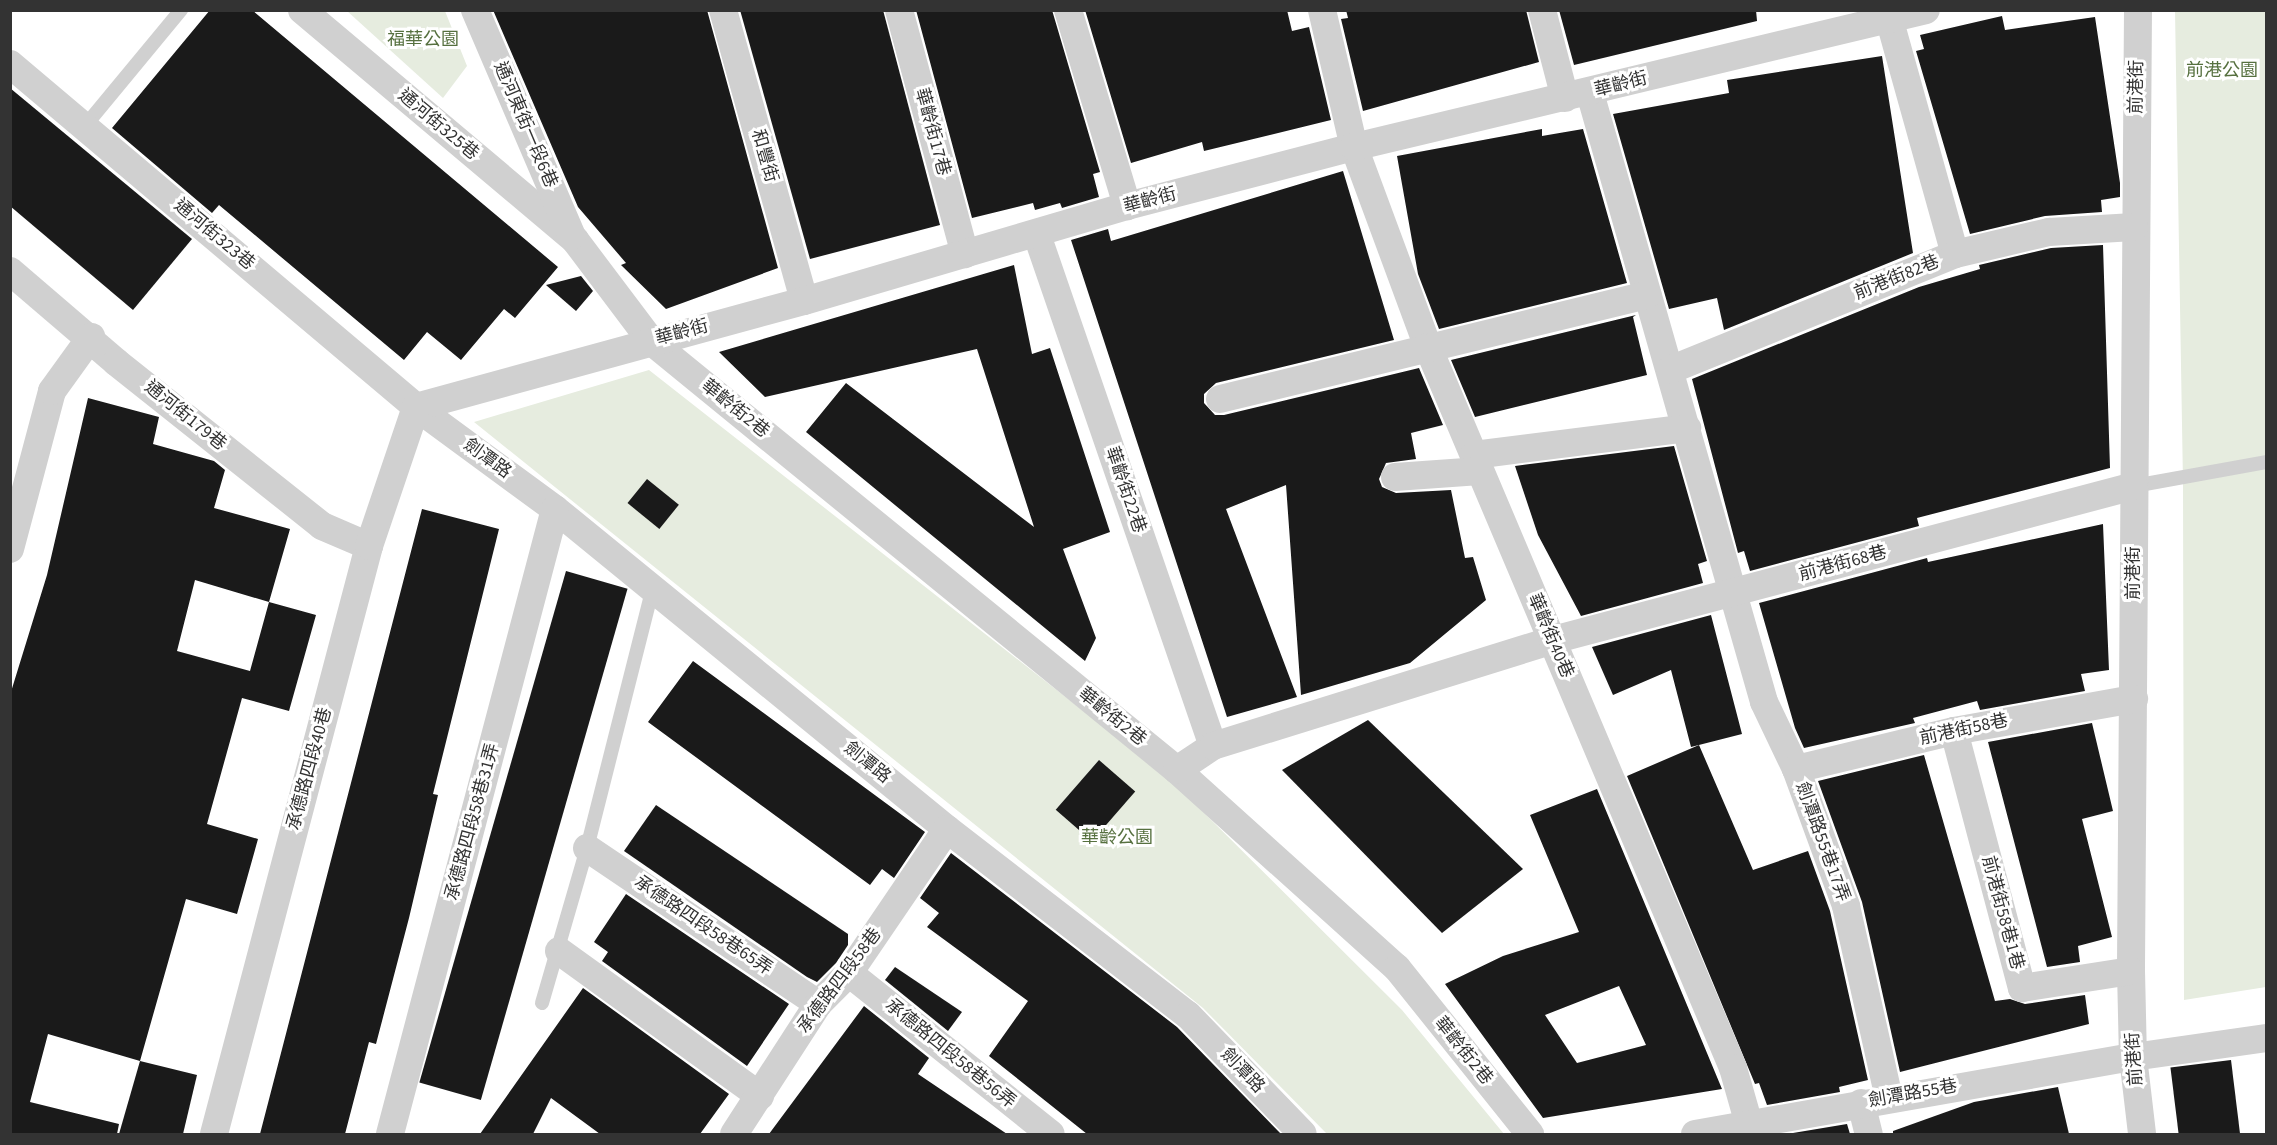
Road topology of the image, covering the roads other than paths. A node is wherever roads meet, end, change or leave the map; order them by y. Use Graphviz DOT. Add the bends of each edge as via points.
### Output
graph roads {
  1 [pos="181,10"];
  2 [pos="475,10"];
  3 [pos="723,10"];
  4 [pos="899,10"];
  5 [pos="1068,10"];
  6 [pos="1322,10"];
  7 [pos="1542,10"];
  8 [pos="1926,10"];
  9 [pos="2138,10"];
  10 [pos="311,13"];
  11 [pos="1885,14"];
  12 [pos="10,64"];
  13 [pos="1578,95"];
  14 [pos="85,126"];
  15 [pos="1354,147"];
  16 [pos="1127,206"];
  17 [pos="2134,227"];
  18 [pos="1037,235"];
  19 [pos="574,240"];
  20 [pos="965,254"];
  21 [pos="1955,254"];
  22 [pos="10,271"];
  23 [pos="1648,295"];
  24 [pos="804,301"];
  25 [pos="91,338"];
  26 [pos="652,342"];
  27 [pos="1428,347"];
  28 [pos="1670,370"];
  29 [pos="1220,399"];
  30 [pos="416,407"];
  31 [pos="1687,428"];
  32 [pos="2266,462"];
  33 [pos="1477,463"];
  34 [pos="1395,477"];
  35 [pos="2134,486"];
  36 [pos="555,508"];
  37 [pos="369,546"];
  38 [pos="10,549"];
  39 [pos="653,587"];
  40 [pos="1735,593"];
  41 [pos="1552,640"];
  42 [pos="2134,699"];
  43 [pos="1954,731"];
  44 [pos="1213,746"];
  45 [pos="1796,769"];
  46 [pos="1177,770"];
  47 [pos="947,829"];
  48 [pos="588,848"];
  49 [pos="560,951"];
  50 [pos="2131,971"];
  51 [pos="849,972"];
  52 [pos="542,1003"];
  53 [pos="818,1004"];
  54 [pos="2266,1038"];
  55 [pos="2133,1057"];
  56 [pos="760,1096"];
  57 [pos="1889,1098"];
  58 [pos="1861,1103"];
  59 [pos="1749,1124"];
  60 [pos="214,1134"];
  61 [pos="390,1134"];
  62 [pos="735,1134"];
  63 [pos="1051,1134"];
  64 [pos="1303,1134"];
  65 [pos="1530,1134"];
  66 [pos="1695,1134"];
  67 [pos="1869,1134"];
  68 [pos="2142,1134"];
  1 -- 14 [label="lane"];
  2 -- 19 [label="street, 通河東街一段6巷"];
  3 -- 24 [label="street, 和豐街"];
  4 -- 20 [label="street, 華齡街17巷"];
  5 -- 16 [label="street"];
  6 -- 15 [label="street, 華齡街40巷"];
  7 -- 13 [label="street, 劍潭路55巷17弄"];
  8 -- 11 [label="street, 華齡街"];
  9 -- 17 [label="street, 前港街"];
  10 -- 19 [label="street, 通河街325巷"];
  11 -- 13 [label="street, 華齡街"];
  11 -- 21 [label="street"];
  12 -- 14 [label="street, 通河街323巷"];
  13 -- 15 [label="street, 華齡街"];
  13 -- 23 [label="street, 劍潭路55巷17弄"];
  14 -- 30 [label="street, 通河街323巷"];
  15 -- 16 [label="street, 華齡街"];
  15 -- 27 [label="street, 華齡街40巷"];
  16 -- 18 [label="street, 華齡街"];
  17 -- 21 [label="street, 前港街82巷" via="2049,232"];
  17 -- 35 [label="street, 前港街"];
  18 -- 20 [label="street, 華齡街"];
  18 -- 44 [label="street, 華齡街22巷"];
  19 -- 26 [label="street, 華齡街2巷"];
  20 -- 24 [label="street, 華齡街"];
  21 -- 28 [label="street, 前港街82巷"];
  22 -- 25 [label="street, 通河街179巷"];
  23 -- 27 [label="street"];
  23 -- 28 [label="street, 劍潭路55巷17弄"];
  24 -- 26 [label="street, 華齡街"];
  25 -- 37 [label="street, 通河街179巷" via="322,526"];
  25 -- 38 [label="street" via="52,392"];
  26 -- 30 [label="street, 華齡街"];
  26 -- 46 [label="street, 華齡街2巷"];
  27 -- 29 [label="street"];
  27 -- 33 [label="street, 華齡街40巷"];
  28 -- 31 [label="street, 劍潭路55巷17弄"];
  30 -- 36 [label="street, 劍潭路"];
  30 -- 37 [label="street, 承德路四段40巷"];
  31 -- 33 [label="street"];
  31 -- 40 [label="street, 劍潭路55巷17弄"];
  32 -- 35 [label="lane"];
  33 -- 34 [label="street"];
  33 -- 41 [label="street, 華齡街40巷"];
  35 -- 40 [label="street, 前港街68巷"];
  35 -- 42 [label="street, 前港街"];
  36 -- 39 [label="street, 劍潭路"];
  36 -- 61 [label="street, 承德路四段58巷31弄"];
  37 -- 60 [label="street, 承德路四段40巷"];
  39 -- 47 [label="street, 劍潭路"];
  39 -- 48 [label="lane"];
  40 -- 41 [label="street, 前港街68巷"];
  40 -- 45 [label="street, 劍潭路55巷17弄" via="1764,702"];
  41 -- 44 [label="street, 前港街68巷"];
  41 -- 59 [label="street, 華齡街40巷" via="1733,1068"];
  42 -- 43 [label="street, 前港街58巷"];
  42 -- 50 [label="street, 前港街"];
  43 -- 45 [label="street, 前港街58巷"];
  43 -- 50 [label="street, 前港街58巷1巷" via="2022,988"];
  44 -- 46 [label="street, 前港街68巷"];
  45 -- 57 [label="street, 劍潭路55巷17弄" via="1846,906"];
  46 -- 65 [label="street, 華齡街2巷" via="1397,968"];
  47 -- 51 [label="street, 承德路四段58巷"];
  47 -- 64 [label="street, 劍潭路" via="1188,1015"];
  48 -- 49 [label="lane"];
  48 -- 53 [label="street, 承德路四段58巷65弄"];
  49 -- 52 [label="lane"];
  49 -- 56 [label="street"];
  50 -- 55 [label="street, 前港街"];
  51 -- 53 [label="street, 承德路四段58巷"];
  51 -- 63 [label="street, 承德路四段58巷56弄"];
  53 -- 56 [label="street, 承德路四段58巷"];
  54 -- 55 [label="street, 劍潭路55巷"];
  55 -- 57 [label="street, 劍潭路55巷"];
  55 -- 68 [label="street, 前港街"];
  56 -- 62 [label="street, 承德路四段58巷"];
  57 -- 58 [label="street, 劍潭路55巷"];
  58 -- 59 [label="street, 劍潭路55巷"];
  58 -- 67 [label="street"];
  59 -- 66 [label="street, 劍潭路55巷"];
}
